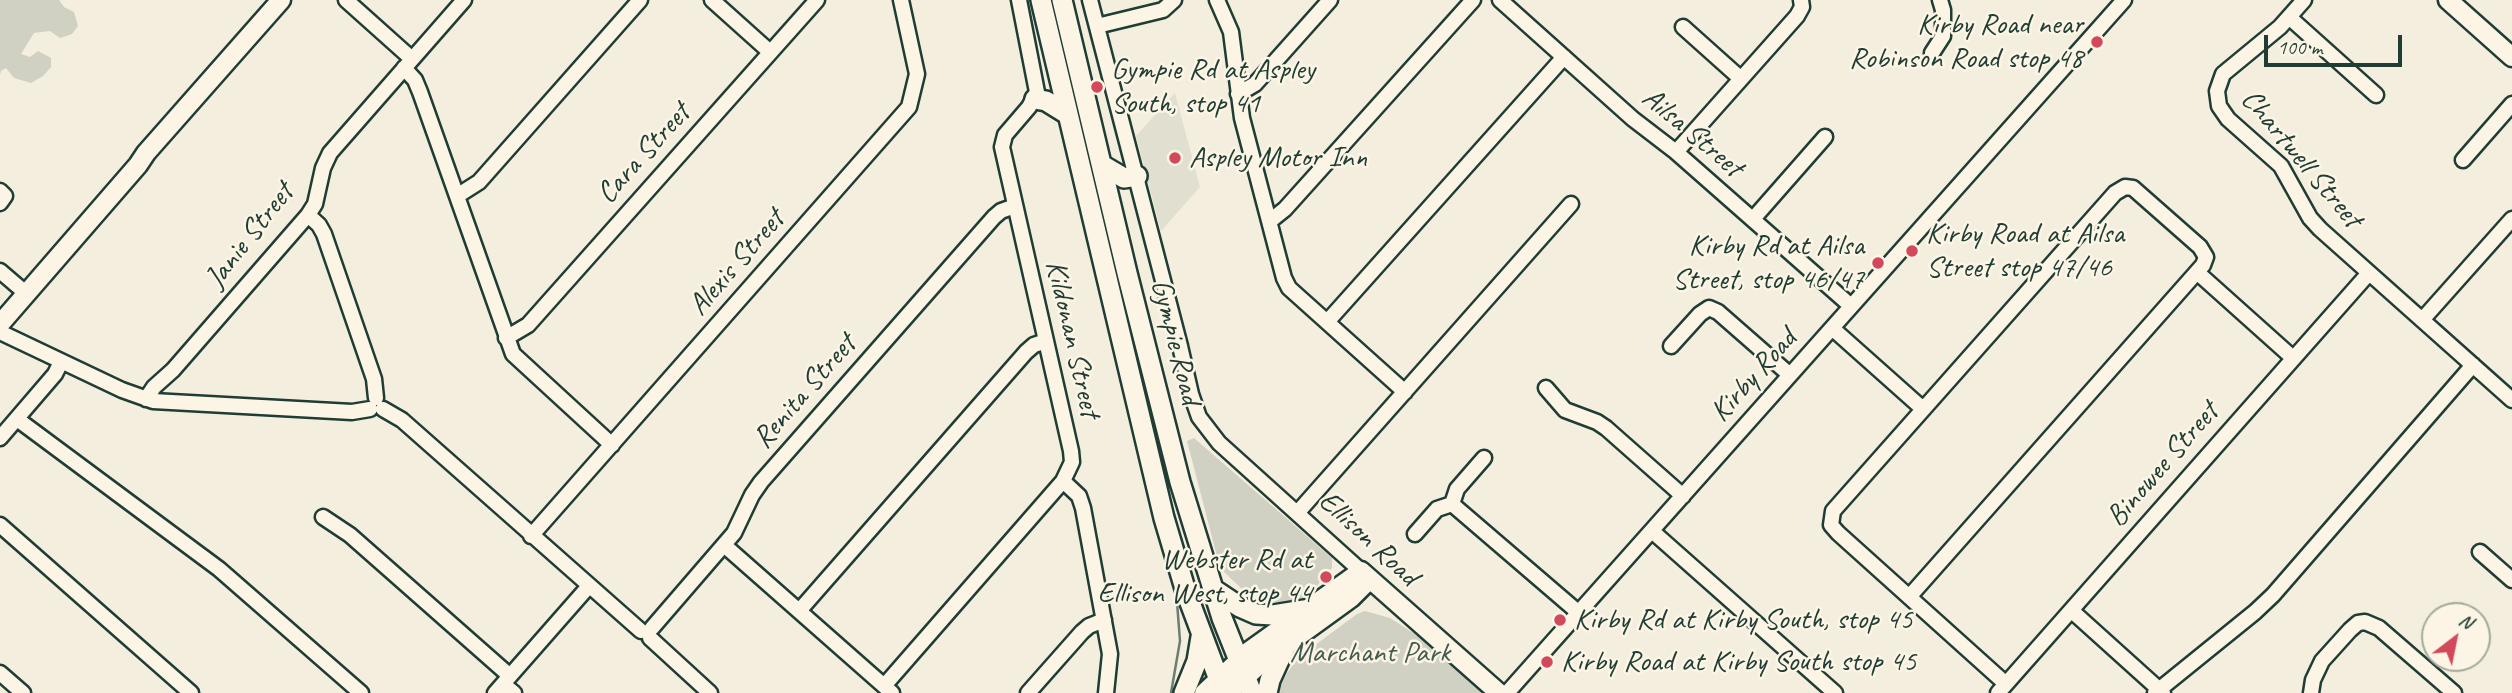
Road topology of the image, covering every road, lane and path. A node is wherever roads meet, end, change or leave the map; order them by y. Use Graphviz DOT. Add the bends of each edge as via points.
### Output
graph roads {
  1 [pos="281,0"];
  2 [pos="346,0"];
  3 [pos="464,0"];
  4 [pos="640,0"];
  5 [pos="712,0"];
  6 [pos="817,0"];
  7 [pos="901,0"];
  8 [pos="1019,0"];
  9 [pos="1041,0"];
  10 [pos="1062,0"];
  11 [pos="1090,0"];
  12 [pos="1174,0"];
  13 [pos="1217,0"];
  14 [pos="1330,0"];
  15 [pos="1473,0"];
  16 [pos="1500,0"];
  17 [pos="1801,0"];
  18 [pos="1940,0"];
  19 [pos="2124,0"];
  20 [pos="2304,0"];
  21 [pos="2448,0"];
  22 [pos="2289,17"];
  23 [pos="1097,26"];
  24 [pos="1683,27"];
  25 [pos="770,51"];
  26 [pos="1932,53"];
  27 [pos="1564,57"];
  28 [pos="2512,57"];
  29 [pos="408,64"];
  30 [pos="1058,72"];
  31 [pos="1740,78"];
  32 [pos="1037,94"];
  33 [pos="1238,94"];
  34 [pos="2376,94"];
  35 [pos="2512,104"];
  36 [pos="1067,114"];
  37 [pos="1825,137"];
  38 [pos="1676,152"];
  39 [pos="146,153"];
  40 [pos="2463,160"];
  41 [pos="1101,165"];
  42 [pos="1137,177"];
  43 [pos="0,191"];
  44 [pos="457,196"];
  45 [pos="0,203"];
  46 [pos="1571,204"];
  47 [pos="1015,206"];
  48 [pos="309,215"];
  49 [pos="1753,219"];
  50 [pos="1270,221"];
  51 [pos="2509,228"];
  52 [pos="0,271"];
  53 [pos="2369,272"];
  54 [pos="2198,273"];
  55 [pos="21,289"];
  56 [pos="1851,306"];
  57 [pos="0,312"];
  58 [pos="2422,320"];
  59 [pos="1327,322"];
  60 [pos="0,324"];
  61 [pos="1832,328"];
  62 [pos="0,332"];
  63 [pos="506,338"];
  64 [pos="1046,341"];
  65 [pos="1671,346"];
  66 [pos="2293,358"];
  67 [pos="61,362"];
  68 [pos="2473,365"];
  69 [pos="173,370"];
  70 [pos="1790,375"];
  71 [pos="1546,387"];
  72 [pos="1405,392"];
  73 [pos="146,399"];
  74 [pos="2512,400"];
  75 [pos="169,402"];
  76 [pos="376,405"];
  77 [pos="1923,409"];
  78 [pos="17,419"];
  79 [pos="1203,423"];
  80 [pos="0,438"];
  81 [pos="612,445"];
  82 [pos="1485,458"];
  83 [pos="1063,481"];
  84 [pos="1682,496"];
  85 [pos="1452,504"];
  86 [pos="1298,512"];
  87 [pos="323,517"];
  88 [pos="0,525"];
  89 [pos="1652,531"];
  90 [pos="1415,534"];
  91 [pos="531,536"];
  92 [pos="724,545"];
  93 [pos="2480,552"];
  94 [pos="1366,575"];
  95 [pos="2512,580"];
  96 [pos="589,586"];
  97 [pos="1213,589"];
  98 [pos="1909,597"];
  99 [pos="1351,598"];
  100 [pos="1393,600"];
  101 [pos="1304,610"];
  102 [pos="799,611"];
  103 [pos="2071,611"];
  104 [pos="1579,613"];
  105 [pos="1104,620"];
  106 [pos="648,633"];
  107 [pos="1201,634"];
  108 [pos="1286,645"];
  109 [pos="0,673"];
  110 [pos="1245,676"];
  111 [pos="505,686"];
  112 [pos="1223,688"];
  113 [pos="888,689"];
  114 [pos="2002,689"];
  115 [pos="2159,692"];
  116 [pos="23,693"];
  117 [pos="191,693"];
  118 [pos="361,693"];
  119 [pos="710,693"];
  120 [pos="1028,693"];
  121 [pos="1106,693"];
  122 [pos="1184,693"];
  123 [pos="1204,693"];
  124 [pos="1268,693"];
  125 [pos="1499,693"];
  126 [pos="1507,693"];
  127 [pos="1835,693"];
  128 [pos="2311,693"];
  129 [pos="2454,693"];
  1 -- 39 [label="main road"];
  2 -- 29 [label="street"];
  3 -- 29 [label="street, Janie Street"];
  4 -- 44 [label="street" via="479,182"];
  5 -- 25 [label="street"];
  6 -- 25 [label="street, Cara Street"];
  7 -- 81 [label="street, Alexis Street" via="917,74 909,107"];
  8 -- 32 [label="street"];
  9 -- 30 [label="highway, Gympie Road"];
  10 -- 41 [label="highway, Gympie Road"];
  11 -- 23 [label="street, Gympie Road"];
  12 -- 23 [label="street" via="1163,10"];
  13 -- 33 [label="street" via="1231,32"];
  14 -- 33 [label="street" via="1255,84"];
  15 -- 50 [label="street" via="1286,209"];
  16 -- 27 [label="street, Ailsa Street"];
  17 -- 31 [label="street" via="1797,16"];
  18 -- 26 [label="street" via="1943,36"];
  19 -- 56 [label="street, Kirby Road"];
  20 -- 22 [label="street, Chartwell Street"];
  21 -- 28 [label="main road"];
  22 -- 34 [label="street"];
  22 -- 53 [label="street, Chartwell Street" via="2223,74 2217,91 2219,106 2281,166 2315,224"];
  23 -- 42 [label="street, Gympie Road"];
  24 -- 31 [label="street"];
  25 -- 63 [label="street, Cara Street" via="528,325"];
  27 -- 38 [label="street, Ailsa Street"];
  27 -- 59 [label="street"];
  29 -- 44 [label="street"];
  29 -- 48 [label="street, Janie Street" via="330,153"];
  30 -- 32 [label="highway"];
  30 -- 36 [label="highway, Gympie Road"];
  31 -- 38 [label="street"];
  32 -- 36 [label="highway"];
  32 -- 47 [label="street, Kildonan Street" via="1002,143"];
  33 -- 50 [label="street"];
  35 -- 40 [label="street"];
  36 -- 107 [label="highway, Gympie Road" via="1164,518"];
  37 -- 49 [label="street"];
  38 -- 49 [label="street, Ailsa Street"];
  39 -- 55 [label="main road"];
  39 -- 60 [label="main road"];
  41 -- 42 [label="highway" via="1124,178"];
  41 -- 97 [label="highway, Gympie Road" via="1180,482"];
  42 -- 79 [label="street, Gympie Road" via="1191,394"];
  43 -- 45 [label="street" via="5,196"];
  44 -- 63 [label="street"];
  46 -- 72 [label="street"];
  47 -- 64 [label="street, Kildonan Street"];
  47 -- 92 [label="street, Renita Street" via="994,217 761,482"];
  48 -- 69 [label="street, Janie Street"];
  48 -- 76 [label="street" via="324,234 374,379"];
  49 -- 56 [label="street, Ailsa Street"];
  50 -- 59 [label="street" via="1283,278"];
  51 -- 58 [label="street"];
  52 -- 55 [label="street"];
  53 -- 58 [label="street, Chartwell Street"];
  53 -- 66 [label="street, Binowee Street"];
  54 -- 66 [label="street"];
  54 -- 77 [label="street" via="2206,259 2203,250 2139,193 2125,187 2115,192"];
  54 -- 98 [label="street"];
  55 -- 57 [label="main road"];
  56 -- 61 [label="street, Kirby Road"];
  58 -- 68 [label="street, Chartwell Street"];
  59 -- 72 [label="street"];
  61 -- 70 [label="street, Kirby Road"];
  61 -- 77 [label="street"];
  62 -- 67 [label="street"];
  63 -- 81 [label="street" via="522,365"];
  64 -- 83 [label="street, Kildonan Street" via="1072,456"];
  64 -- 102 [label="street" via="1026,352"];
  65 -- 70 [label="street" via="1709,308"];
  66 -- 103 [label="street, Binowee Street"];
  67 -- 73 [label="street"];
  67 -- 78 [label="street"];
  68 -- 74 [label="street, Chartwell Street"];
  68 -- 115 [label="street" via="2273,595"];
  69 -- 73 [label="street, Janie Street"];
  69 -- 75 [label="street"];
  70 -- 84 [label="street, Kirby Road"];
  71 -- 84 [label="street" via="1565,410 1606,428"];
  72 -- 86 [label="street"];
  73 -- 75 [label="street"];
  75 -- 76 [label="street" via="352,412"];
  76 -- 91 [label="street" via="402,420"];
  77 -- 98 [label="street" via="1826,521"];
  78 -- 80 [label="street"];
  78 -- 118 [label="street" via="219,569"];
  79 -- 86 [label="street, Ellison Road" via="1219,443"];
  81 -- 91 [label="street, Alexis Street"];
  82 -- 85 [label="street" via="1457,489"];
  83 -- 105 [label="street" via="1082,503"];
  83 -- 113 [label="street"];
  84 -- 89 [label="street, Kirby Road"];
  85 -- 90 [label="street" via="1437,509"];
  85 -- 104 [label="street"];
  86 -- 94 [label="street, Ellison Road"];
  87 -- 111 [label="street" via="350,535"];
  88 -- 117 [label="street"];
  89 -- 104 [label="street, Kirby Road"];
  89 -- 127 [label="street"];
  91 -- 96 [label="street"];
  92 -- 102 [label="street"];
  92 -- 106 [label="street, Renita Street"];
  93 -- 95 [label="street"];
  94 -- 99 [label="main road"];
  94 -- 100 [label="main road, Ellison Road"];
  94 -- 101 [label="main road"];
  96 -- 106 [label="street"];
  96 -- 111 [label="street"];
  97 -- 101 [label="highway" via="1256,614"];
  97 -- 110 [label="highway, Gympie Road"];
  98 -- 114 [label="street"];
  99 -- 100 [label="main road"];
  99 -- 108 [label="main road"];
  100 -- 125 [label="main road, Ellison Road"];
  101 -- 110 [label="main road"];
  102 -- 113 [label="street"];
  103 -- 114 [label="street, Binowee Street"];
  103 -- 115 [label="street"];
  104 -- 126 [label="street, Kirby Road"];
  105 -- 120 [label="street" via="1086,628"];
  105 -- 121 [label="street" via="1111,664"];
  106 -- 119 [label="street"];
  107 -- 112 [label="highway, Gympie Road"];
  107 -- 122 [label="highway" via="1197,662"];
  108 -- 110 [label="main road"];
  108 -- 124 [label="highway"];
  109 -- 116 [label="street"];
  110 -- 112 [label="main road"];
  112 -- 123 [label="main road"];
  128 -- 129 [label="street" via="2322,661 2361,622 2379,628"];
}
